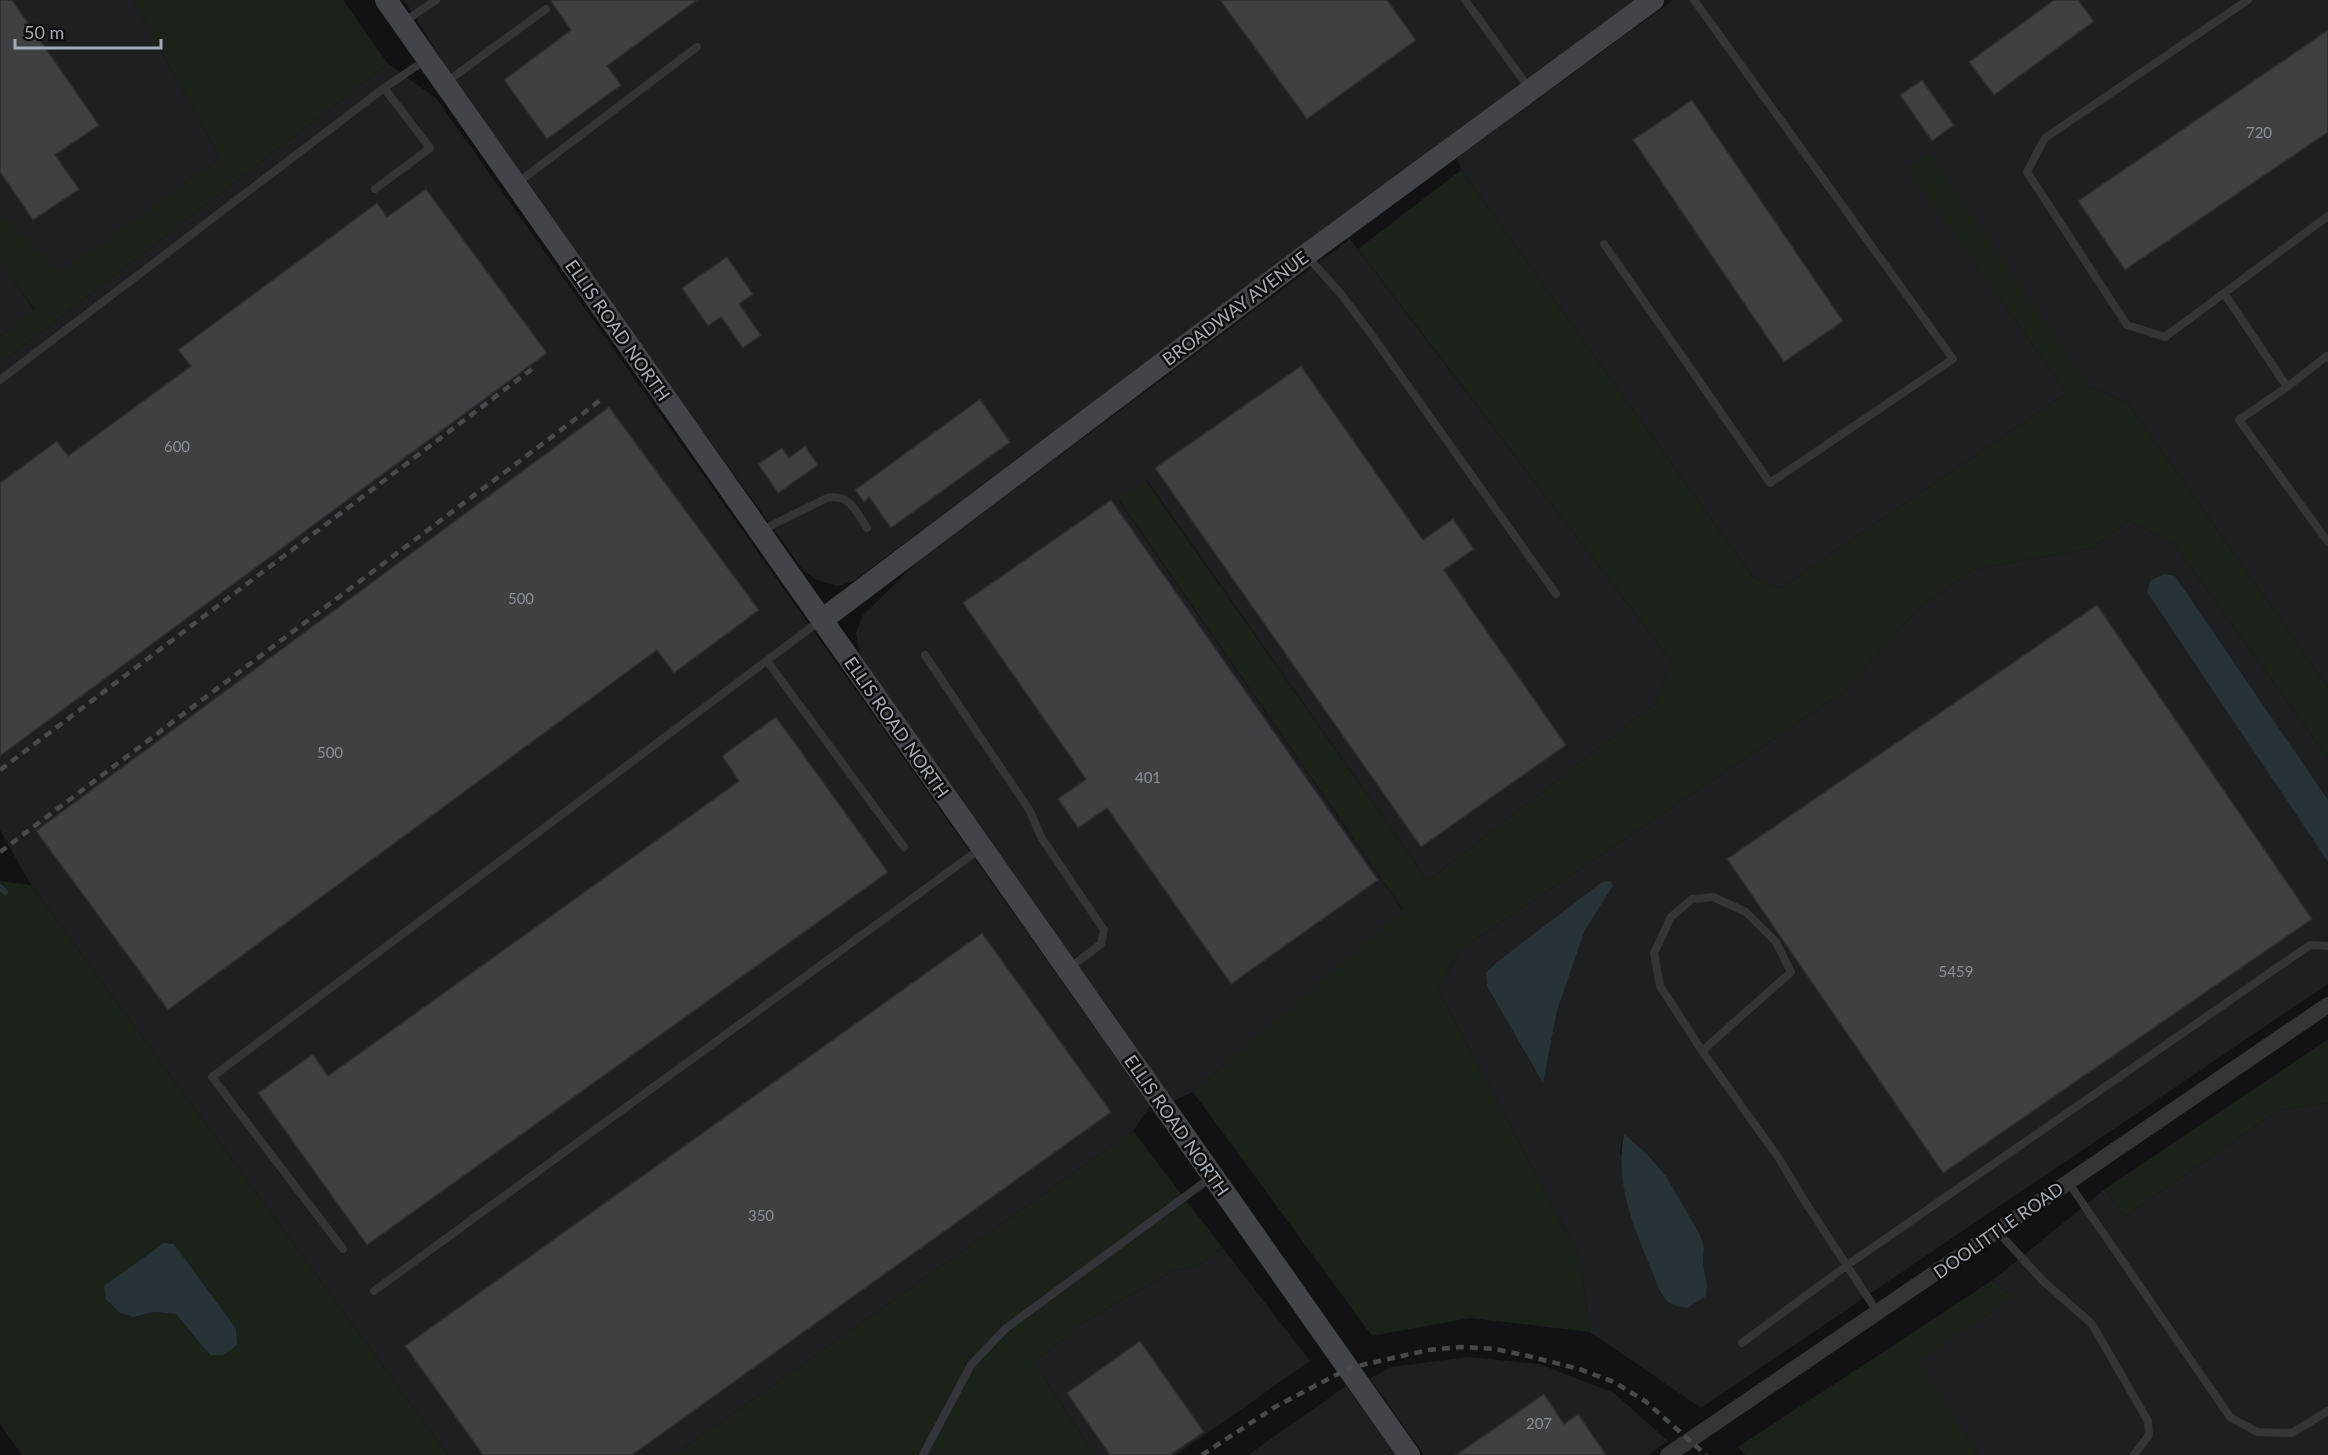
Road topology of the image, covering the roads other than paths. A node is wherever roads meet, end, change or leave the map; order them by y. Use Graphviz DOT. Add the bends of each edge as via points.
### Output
graph roads {
  1 [pos="386,0"];
  2 [pos="436,0"];
  3 [pos="1465,0"];
  4 [pos="1653,0"];
  5 [pos="1694,0"];
  6 [pos="2248,0"];
  7 [pos="546,9"];
  8 [pos="402,23"];
  9 [pos="697,47"];
  10 [pos="427,58"];
  11 [pos="445,83"];
  12 [pos="384,88"];
  13 [pos="1530,88"];
  14 [pos="515,184"];
  15 [pos="375,189"];
  16 [pos="2328,216"];
  17 [pos="1604,244"];
  18 [pos="1306,255"];
  19 [pos="2224,293"];
  20 [pos="2328,358"];
  21 [pos="0,380"];
  22 [pos="2287,387"];
  23 [pos="867,528"];
  24 [pos="759,531"];
  25 [pos="2328,542"];
  26 [pos="1556,594"];
  27 [pos="822,620"];
  28 [pos="925,655"];
  29 [pos="767,662"];
  30 [pos="904,847"];
  31 [pos="982,848"];
  32 [pos="2328,946"];
  33 [pos="1068,969"];
  34 [pos="2328,1005"];
  35 [pos="1702,1051"];
  36 [pos="1214,1176"];
  37 [pos="2068,1182"];
  38 [pos="1997,1231"];
  39 [pos="343,1249"];
  40 [pos="1846,1266"];
  41 [pos="374,1291"];
  42 [pos="1878,1313"];
  43 [pos="1742,1343"];
  44 [pos="2328,1411"];
  45 [pos="924,1455"];
  46 [pos="1409,1455"];
  47 [pos="1668,1455"];
  48 [pos="2134,1455"];
  1 -- 8 [label="street, ELLIS ROAD NORTH"];
  2 -- 8 [label="lane"];
  3 -- 13 [label="lane"];
  4 -- 13 [label="street, BROADWAY AVENUE"];
  5 -- 17 [label="lane" via="1953,359 1770,483"];
  6 -- 19 [label="lane" via="2044,138 2027,172 2127,325 2165,337"];
  7 -- 11 [label="lane"];
  8 -- 10 [label="street, ELLIS ROAD NORTH"];
  9 -- 14 [label="lane"];
  10 -- 11 [label="street, ELLIS ROAD NORTH"];
  10 -- 12 [label="lane"];
  11 -- 14 [label="street, ELLIS ROAD NORTH"];
  12 -- 15 [label="lane" via="430,148"];
  12 -- 21 [label="lane"];
  13 -- 18 [label="street, BROADWAY AVENUE"];
  14 -- 24 [label="street, ELLIS ROAD NORTH"];
  16 -- 19 [label="lane"];
  18 -- 26 [label="lane" via="1371,334"];
  18 -- 27 [label="street, BROADWAY AVENUE"];
  19 -- 22 [label="lane"];
  20 -- 22 [label="lane"];
  22 -- 25 [label="lane" via="2239,420"];
  23 -- 24 [label="lane" via="850,502 837,496"];
  24 -- 27 [label="street, ELLIS ROAD NORTH"];
  27 -- 29 [label="lane"];
  27 -- 31 [label="street, ELLIS ROAD NORTH"];
  28 -- 33 [label="lane" via="1104,930 1101,944"];
  29 -- 30 [label="lane"];
  29 -- 39 [label="lane" via="212,1077"];
  31 -- 33 [label="street, ELLIS ROAD NORTH"];
  31 -- 41 [label="lane"];
  32 -- 40 [label="lane" via="2310,945"];
  33 -- 36 [label="street, ELLIS ROAD NORTH"];
  34 -- 37 [label="street, DOOLITTLE ROAD"];
  35 -- 35 [label="lane" via="1660,986 1654,953 1671,917 1692,899 1713,897 1746,912 1776,942 1791,972"];
  35 -- 40 [label="lane" via="1778,1156"];
  36 -- 45 [label="lane" via="1005,1329 971,1365"];
  36 -- 46 [label="street, ELLIS ROAD NORTH"];
  37 -- 38 [label="street, DOOLITTLE ROAD"];
  37 -- 44 [label="lane" via="2230,1417 2257,1432 2292,1433"];
  38 -- 42 [label="street, DOOLITTLE ROAD"];
  38 -- 48 [label="lane" via="2043,1281 2091,1324 2148,1421 2149,1435"];
  40 -- 42 [label="lane"];
  40 -- 43 [label="lane"];
  42 -- 47 [label="street, DOOLITTLE ROAD"];
}
